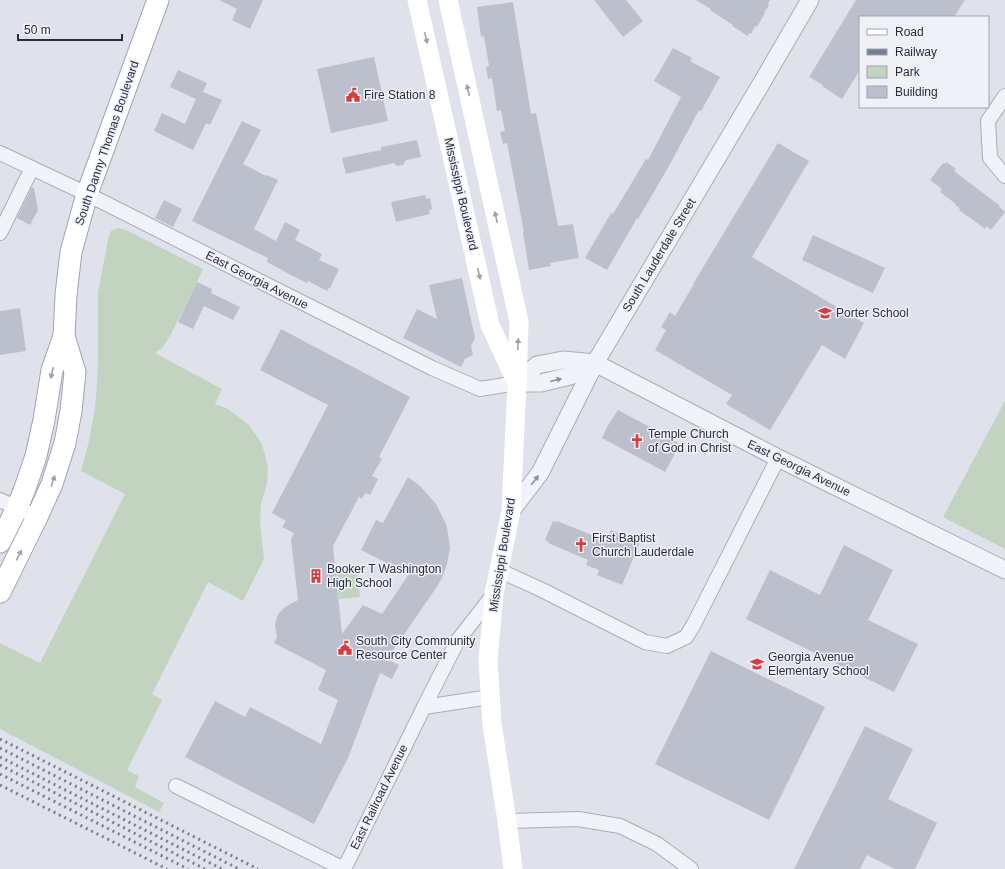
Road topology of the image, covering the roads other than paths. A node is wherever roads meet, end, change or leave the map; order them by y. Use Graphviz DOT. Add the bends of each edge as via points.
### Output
graph roads {
  1 [pos="158,0"];
  2 [pos="418,0"];
  3 [pos="448,0"];
  4 [pos="810,0"];
  5 [pos="462,61"];
  6 [pos="432,67"];
  7 [pos="1005,96"];
  8 [pos="0,153"];
  9 [pos="32,168"];
  10 [pos="1005,176"];
  11 [pos="87,194"];
  12 [pos="0,233"];
  13 [pos="64,336"];
  14 [pos="595,363"];
  15 [pos="517,383"];
  16 [pos="778,458"];
  17 [pos="8,504"];
  18 [pos="511,511"];
  19 [pos="37,517"];
  20 [pos="0,542"];
  21 [pos="498,570"];
  22 [pos="1005,570"];
  23 [pos="0,592"];
  24 [pos="494,594"];
  25 [pos="490,697"];
  26 [pos="424,707"];
  27 [pos="176,786"];
  28 [pos="507,821"];
  29 [pos="513,869"];
  30 [pos="691,869"];
  1 -- 11 [label="main road, South Danny Thomas Boulevard"];
  2 -- 6 [label="main road, Mississippi Boulevard, one-way"];
  3 -- 5 [label="main road, Mississippi Boulevard"];
  4 -- 14 [label="street, South Lauderdale Street"];
  5 -- 6 [label="main road"];
  15 -- 5 [label="main road, Mississippi Boulevard, one-way" via="519,322"];
  6 -- 15 [label="main road, Mississippi Boulevard, one-way" via="490,325"];
  7 -- 10 [label="street" via="988,121 990,158"];
  8 -- 9 [label="street, East Georgia Avenue"];
  9 -- 11 [label="street, East Georgia Avenue"];
  9 -- 12 [label="street"];
  11 -- 13 [label="main road, South Danny Thomas Boulevard" via="71,252"];
  11 -- 15 [label="street, East Georgia Avenue" via="425,364 480,389"];
  13 -- 17 [label="main road, South Danny Thomas Boulevard, one-way" via="52,370 36,456 24,491"];
  19 -- 13 [label="main road, South Danny Thomas Boulevard, one-way" via="52,484 65,443 71,411 75,372"];
  14 -- 15 [label="street, East Georgia Avenue" via="563,360 537,365"];
  14 -- 16 [label="street, East Georgia Avenue"];
  18 -- 14 [label="street, South Lauderdale Street, one-way" via="540,473"];
  15 -- 18 [label="main road, Mississippi Boulevard"];
  16 -- 21 [label="street" via="694,624 686,637 668,646 645,642"];
  16 -- 22 [label="street, East Georgia Avenue"];
  17 -- 19 [label="street"];
  17 -- 20 [label="main road, South Danny Thomas Boulevard"];
  18 -- 21 [label="main road, Mississippi Boulevard"];
  23 -- 19 [label="main road, South Danny Thomas Boulevard, one-way"];
  21 -- 24 [label="main road, Mississippi Boulevard"];
  24 -- 25 [label="main road, Mississippi Boulevard" via="488,660"];
  24 -- 26 [label="street, East Railroad Avenue" via="458,640"];
  25 -- 26 [label="street"];
  25 -- 28 [label="main road, Mississippi Boulevard"];
  26 -- 27 [label="street, East Railroad Avenue" via="344,869"];
  28 -- 29 [label="main road, Mississippi Boulevard"];
  28 -- 30 [label="street" via="578,819 620,826 657,844"];
}
